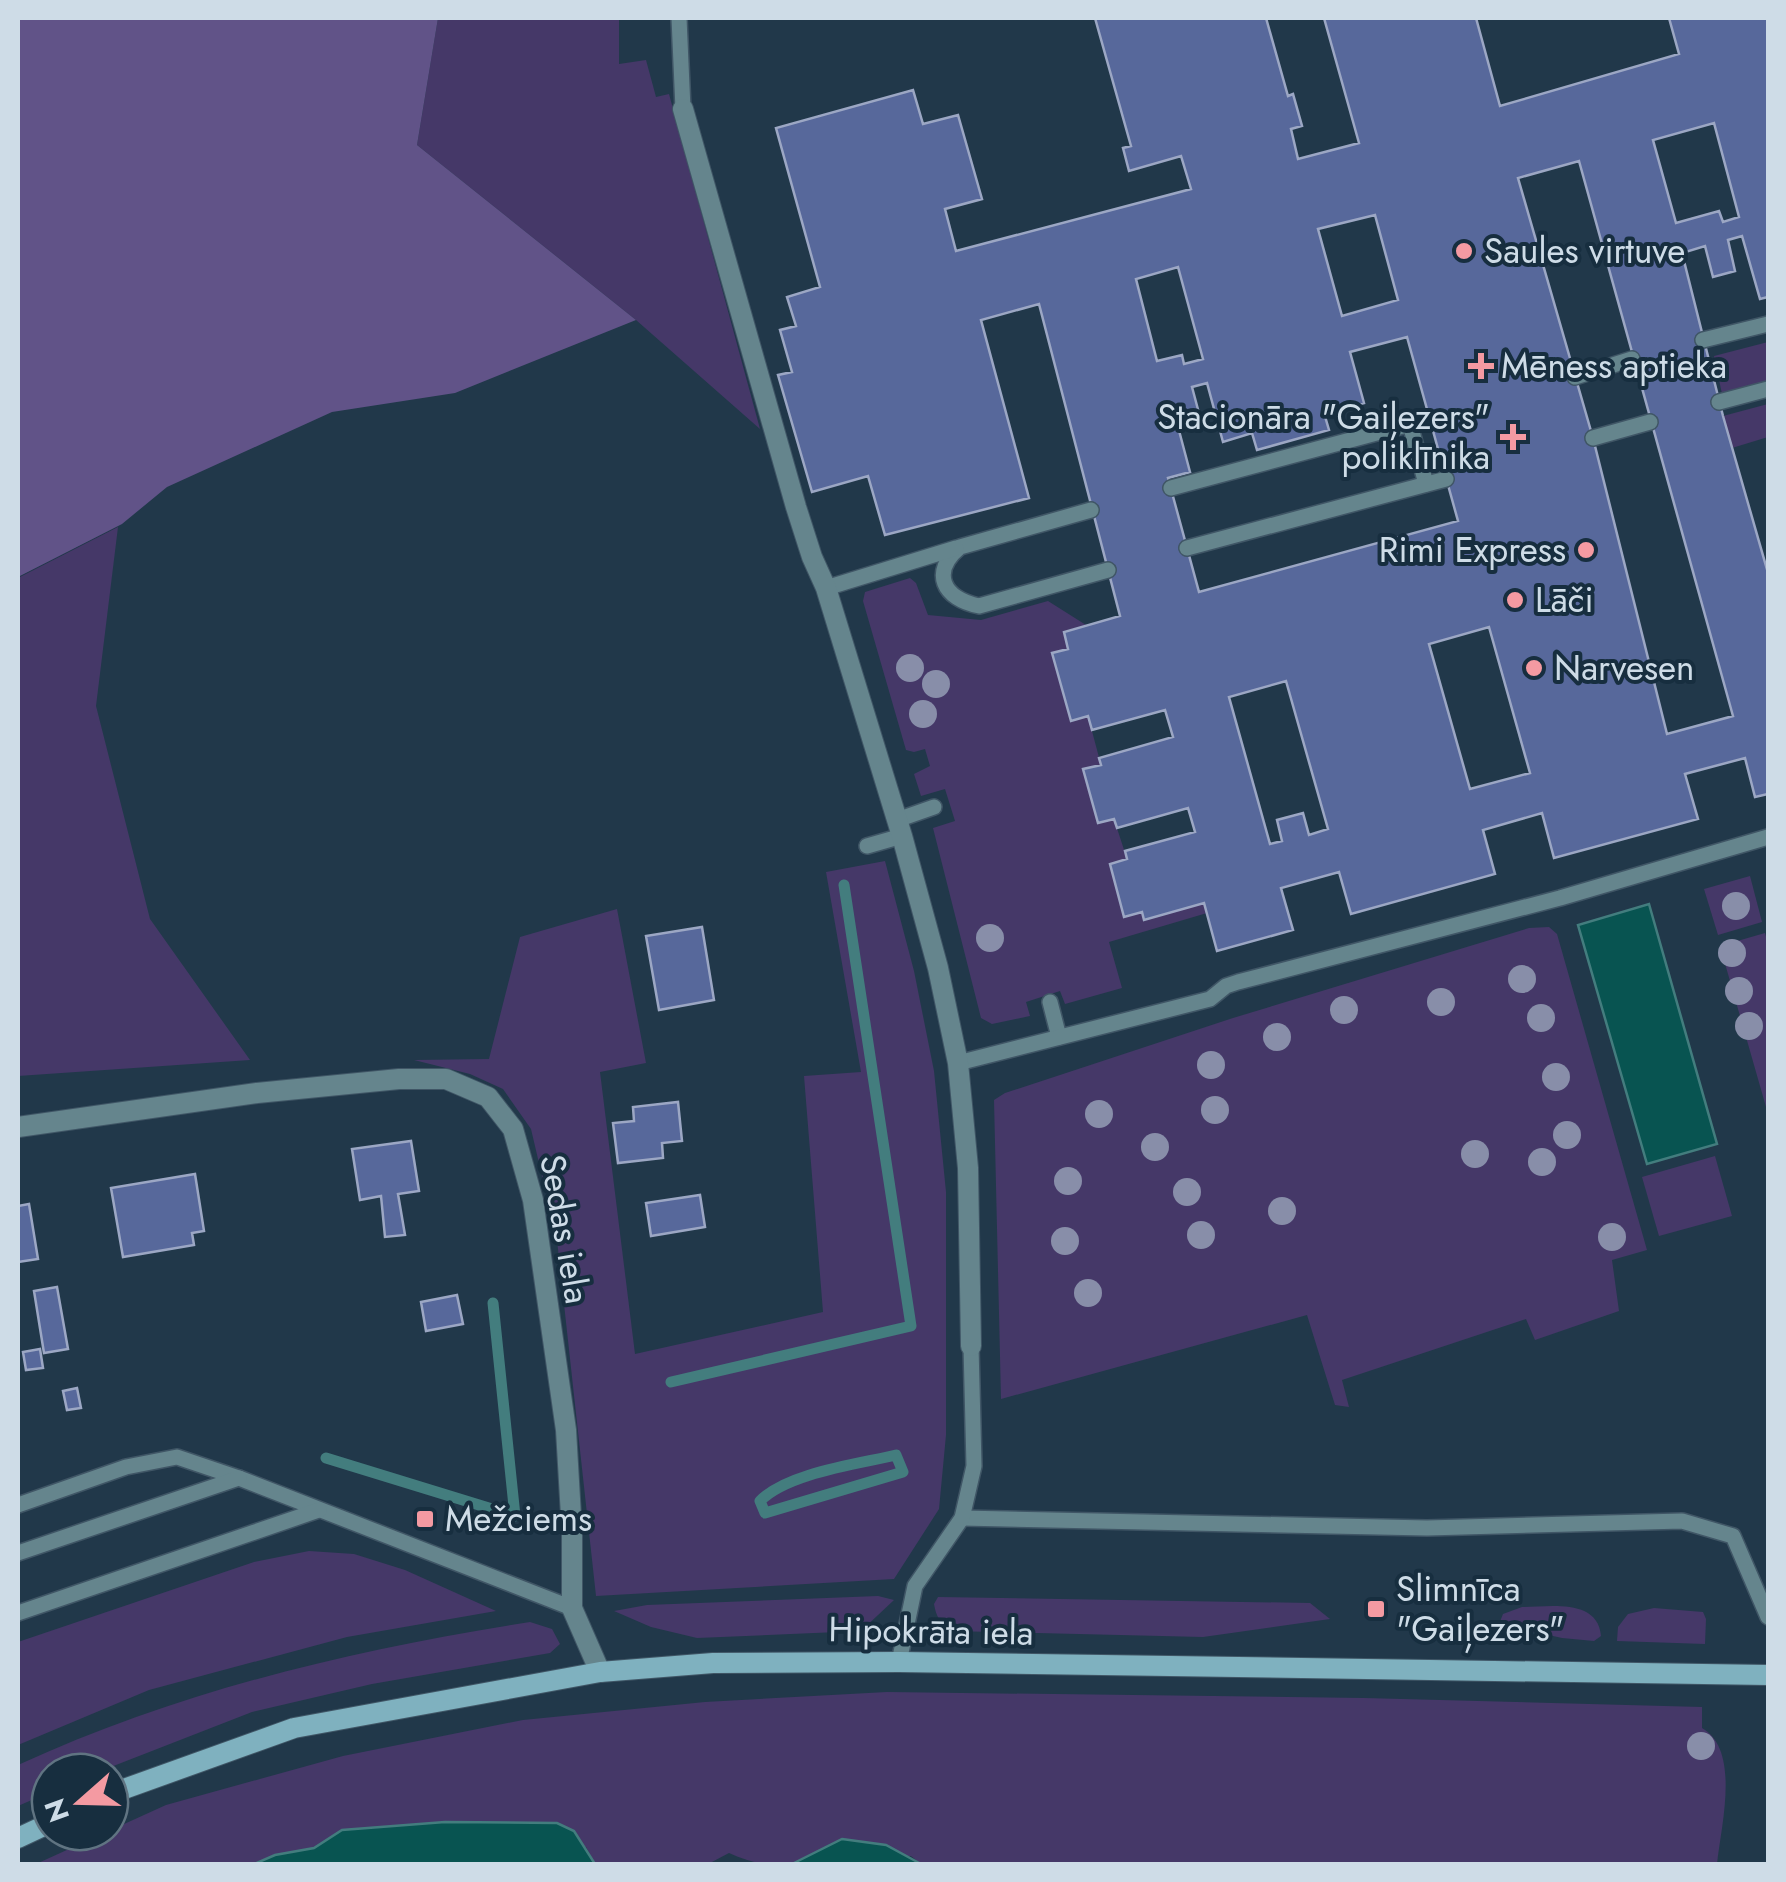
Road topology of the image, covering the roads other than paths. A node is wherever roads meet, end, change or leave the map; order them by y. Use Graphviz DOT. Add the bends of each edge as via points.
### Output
graph roads {
  1 [pos="679,18"];
  2 [pos="684,109"];
  3 [pos="1768,324"];
  4 [pos="1702,340"];
  5 [pos="1632,359"];
  6 [pos="1576,376"];
  7 [pos="1768,389"];
  8 [pos="1720,402"];
  9 [pos="1429,418"];
  10 [pos="1650,422"];
  11 [pos="1410,424"];
  12 [pos="1593,438"];
  13 [pos="1446,479"];
  14 [pos="1426,484"];
  15 [pos="1170,488"];
  16 [pos="1091,510"];
  17 [pos="960,546"];
  18 [pos="1187,548"];
  19 [pos="1108,570"];
  20 [pos="826,588"];
  21 [pos="934,807"];
  22 [pos="899,828"];
  23 [pos="1768,837"];
  24 [pos="867,846"];
  25 [pos="1050,1002"];
  26 [pos="1059,1038"];
  27 [pos="958,1063"];
  28 [pos="18,1127"];
  29 [pos="971,1346"];
  30 [pos="239,1478"];
  31 [pos="18,1505"];
  32 [pos="319,1510"];
  33 [pos="962,1518"];
  34 [pos="18,1553"];
  35 [pos="572,1608"];
  36 [pos="18,1613"];
  37 [pos="1768,1616"];
  38 [pos="899,1662"];
  39 [pos="600,1672"];
  40 [pos="1768,1675"];
  41 [pos="130,1787"];
  1 -- 2 [label="lane"];
  2 -- 20 [label="street" via="796,507"];
  3 -- 4 [label="lane"];
  5 -- 6 [label="lane"];
  7 -- 8 [label="lane"];
  9 -- 11 [label="lane"];
  10 -- 12 [label="lane"];
  11 -- 14 [label="lane"];
  11 -- 15 [label="lane"];
  13 -- 14 [label="lane"];
  14 -- 18 [label="lane"];
  16 -- 17 [label="lane"];
  17 -- 19 [label="lane" via="942,572 947,588 960,602 979,606"];
  17 -- 20 [label="lane"];
  20 -- 22 [label="street"];
  21 -- 22 [label="lane"];
  22 -- 24 [label="lane"];
  22 -- 27 [label="street"];
  23 -- 26 [label="lane" via="1238,982 1210,999"];
  25 -- 26 [label="lane"];
  26 -- 27 [label="lane"];
  27 -- 29 [label="street" via="968,1168"];
  28 -- 35 [label="street, Sedas iela" via="399,1079 446,1079 488,1096 513,1129 532,1200 566,1430"];
  29 -- 33 [label="lane" via="974,1466"];
  30 -- 31 [label="lane" via="177,1458 126,1467"];
  30 -- 32 [label="lane"];
  30 -- 34 [label="lane"];
  32 -- 35 [label="lane"];
  32 -- 36 [label="lane"];
  33 -- 37 [label="lane" via="1427,1528 1682,1521 1734,1536"];
  33 -- 38 [label="lane" via="915,1586"];
  35 -- 39 [label="street, Sedas iela"];
  38 -- 39 [label="street, Hipokrāta iela" via="712,1663"];
  38 -- 40 [label="street, Hipokrāta iela"];
  39 -- 41 [label="street, Hipokrāta iela" via="294,1728"];
}
